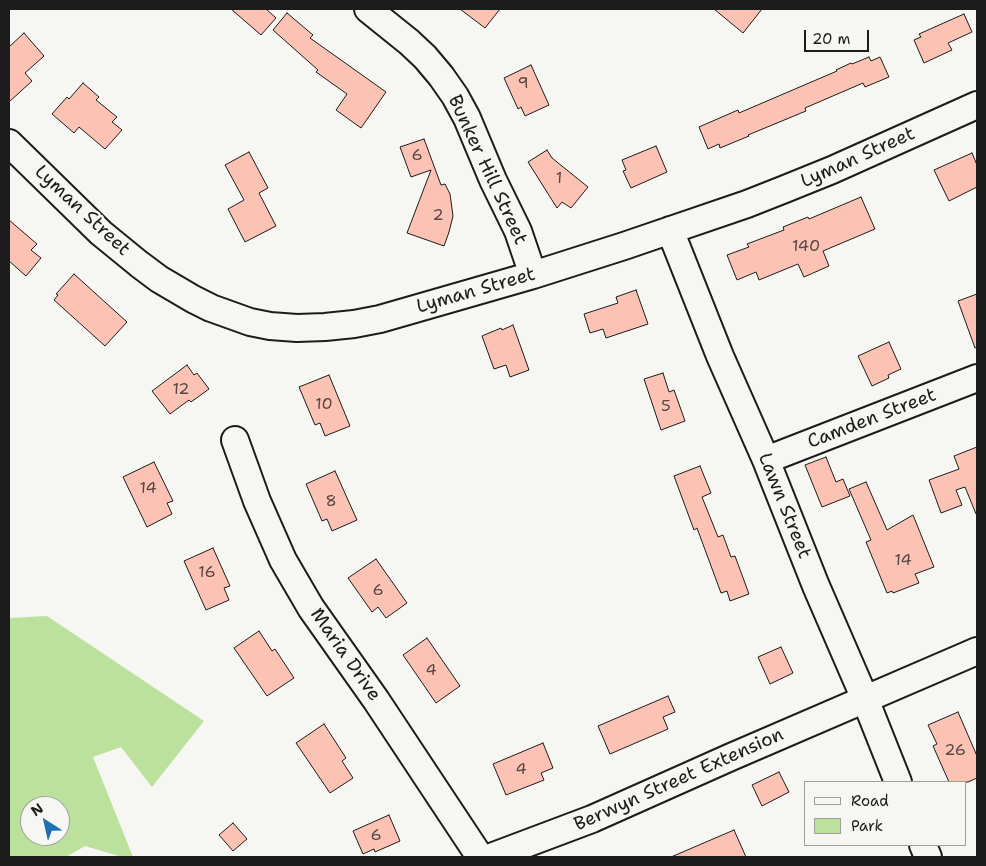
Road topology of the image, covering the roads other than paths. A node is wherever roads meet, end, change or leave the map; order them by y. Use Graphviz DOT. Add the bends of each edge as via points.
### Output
graph roads {
  1 [pos="368,9"];
  2 [pos="977,105"];
  3 [pos="9,143"];
  4 [pos="670,230"];
  5 [pos="533,275"];
  6 [pos="977,378"];
  7 [pos="235,440"];
  8 [pos="766,460"];
  9 [pos="977,651"];
  10 [pos="865,699"];
  11 [pos="898,781"];
  12 [pos="480,857"];
  13 [pos="491,857"];
  1 -- 5 [label="street, Bunker Hill Street" via="425,58 455,96 518,231"];
  2 -- 4 [label="street, Lyman Street" via="785,190"];
  3 -- 5 [label="street, Lyman Street" via="101,233 139,264 193,300 250,322 297,328 354,324"];
  4 -- 5 [label="street, Lyman Street"];
  4 -- 8 [label="street, Lawn Street"];
  6 -- 8 [label="street, Camden Street"];
  7 -- 12 [label="street, Maria Drive" via="283,560 311,608"];
  8 -- 10 [label="street, Lawn Street"];
  9 -- 10 [label="street, Berwyn Street Extension"];
  10 -- 11 [label="street, Lawn Street"];
  10 -- 13 [label="street, Berwyn Street Extension" via="592,820"];
}
